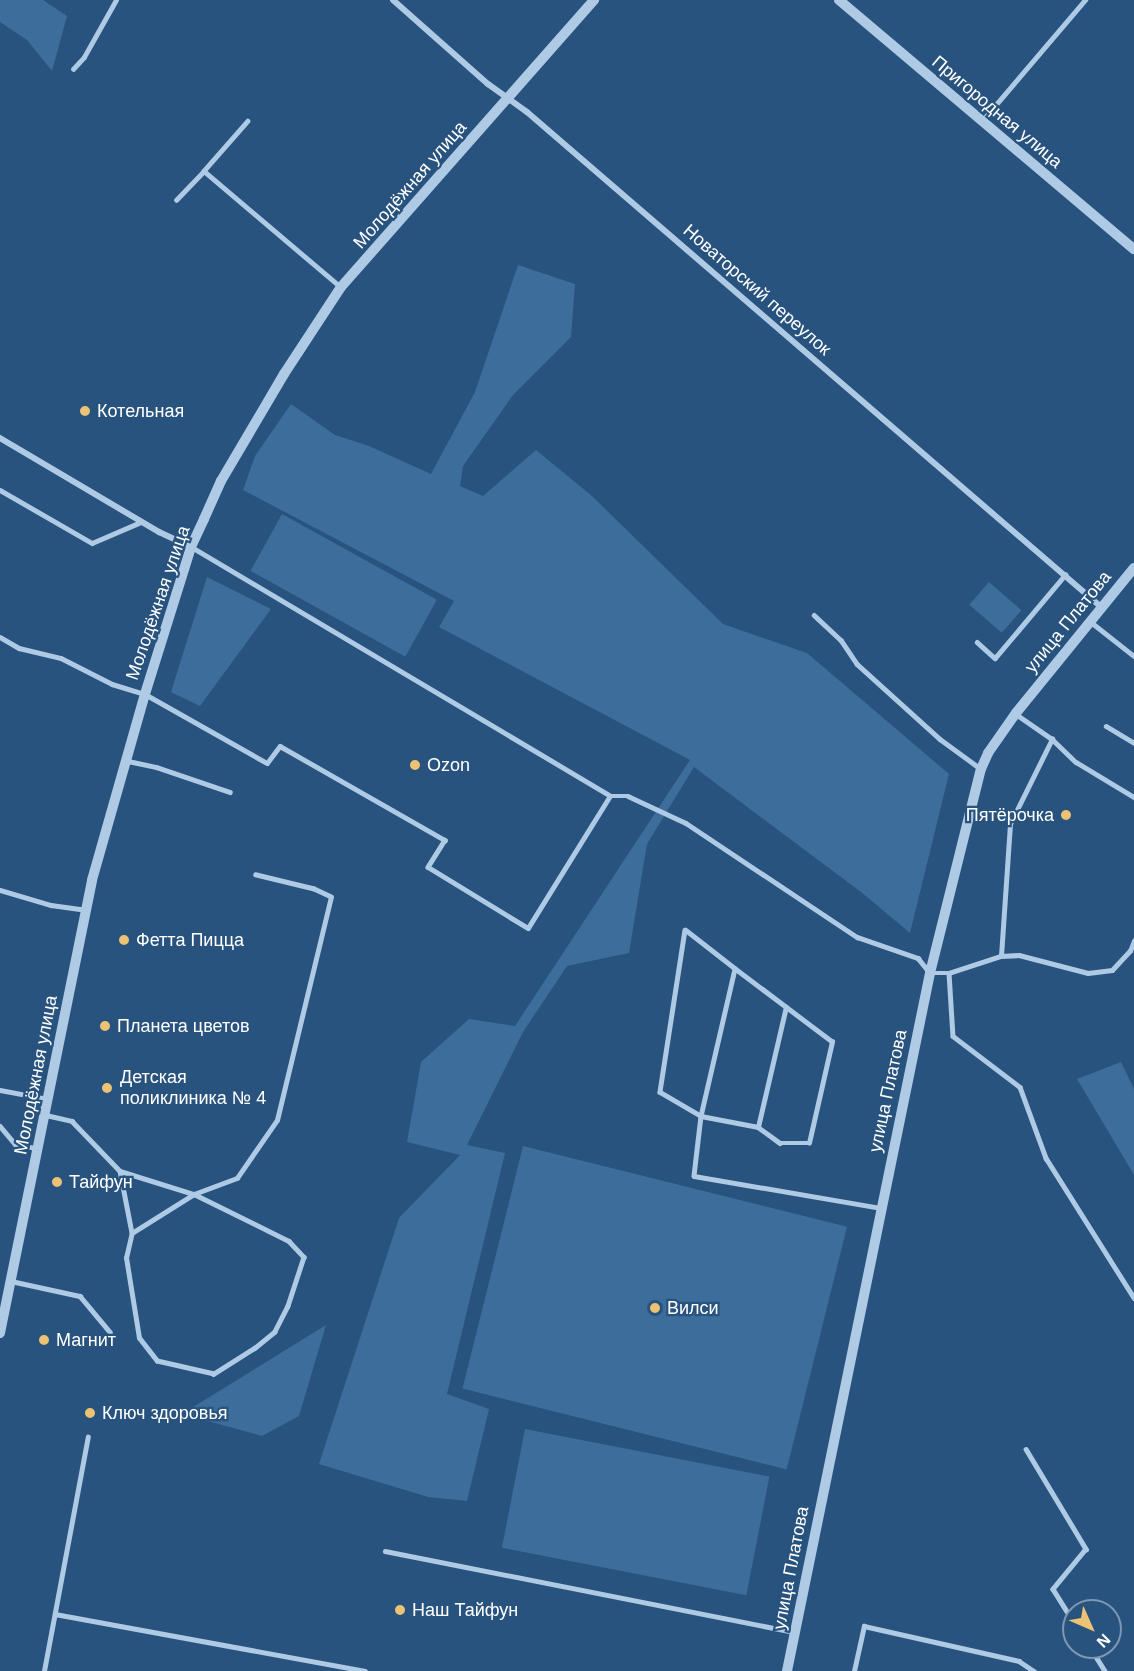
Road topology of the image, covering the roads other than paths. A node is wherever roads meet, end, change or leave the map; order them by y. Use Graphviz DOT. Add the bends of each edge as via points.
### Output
graph roads {
  1 [pos="116,0"];
  2 [pos="393,0"];
  3 [pos="594,0"];
  4 [pos="839,0"];
  5 [pos="1085,0"];
  6 [pos="73,69"];
  7 [pos="509,97"];
  8 [pos="248,121"];
  9 [pos="982,121"];
  10 [pos="204,171"];
  11 [pos="176,200"];
  12 [pos="1134,249"];
  13 [pos="341,287"];
  14 [pos="0,438"];
  15 [pos="0,490"];
  16 [pos="141,522"];
  17 [pos="191,547"];
  18 [pos="1134,568"];
  19 [pos="1065,575"];
  20 [pos="1100,606"];
  21 [pos="814,615"];
  22 [pos="1088,620"];
  23 [pos="0,637"];
  24 [pos="977,642"];
  25 [pos="1134,656"];
  26 [pos="145,694"];
  27 [pos="1016,713"];
  28 [pos="1106,726"];
  29 [pos="1052,739"];
  30 [pos="1134,742"];
  31 [pos="128,760"];
  32 [pos="981,769"];
  33 [pos="230,792"];
  34 [pos="610,796"];
  35 [pos="1134,797"];
  36 [pos="256,875"];
  37 [pos="0,890"];
  38 [pos="86,910"];
  39 [pos="1134,941"];
  40 [pos="1001,956"];
  41 [pos="735,969"];
  42 [pos="930,973"];
  43 [pos="949,973"];
  44 [pos="786,1006"];
  45 [pos="0,1090"];
  46 [pos="48,1099"];
  47 [pos="46,1115"];
  48 [pos="701,1116"];
  49 [pos="0,1126"];
  50 [pos="758,1127"];
  51 [pos="38,1149"];
  52 [pos="120,1171"];
  53 [pos="194,1194"];
  54 [pos="881,1208"];
  55 [pos="132,1233"];
  56 [pos="11,1281"];
  57 [pos="1134,1298"];
  58 [pos="110,1332"];
  59 [pos="0,1333"];
  60 [pos="88,1437"];
  61 [pos="1026,1449"];
  62 [pos="385,1551"];
  63 [pos="1062,1603"];
  64 [pos="55,1614"];
  65 [pos="795,1632"];
  66 [pos="44,1671"];
  67 [pos="365,1671"];
  68 [pos="787,1671"];
  69 [pos="854,1671"];
  70 [pos="1034,1671"];
  1 -- 6 [label="lane"];
  2 -- 7 [label="street, Новаторский переулок" via="488,84"];
  3 -- 7 [label="street, Молодёжная улица"];
  4 -- 9 [label="street, Пригородная улица"];
  5 -- 9 [label="lane"];
  7 -- 13 [label="street, Молодёжная улица"];
  7 -- 19 [label="street, Новаторский переулок"];
  8 -- 10 [label="lane"];
  9 -- 12 [label="street, Пригородная улица"];
  10 -- 11 [label="lane"];
  10 -- 13 [label="lane"];
  13 -- 17 [label="street, Молодёжная улица" via="221,481"];
  14 -- 16 [label="street"];
  15 -- 16 [label="lane" via="92,543"];
  16 -- 17 [label="street"];
  17 -- 26 [label="street, Молодёжная улица"];
  17 -- 34 [label="lane"];
  18 -- 20 [label="street, улица Платова"];
  19 -- 20 [label="street, Новаторский переулок"];
  19 -- 24 [label="lane" via="995,658"];
  20 -- 22 [label="street, улица Платова"];
  21 -- 32 [label="lane" via="841,640 857,664 940,739"];
  22 -- 25 [label="lane"];
  22 -- 27 [label="street, улица Платова"];
  23 -- 26 [label="lane" via="19,648 61,658 112,684"];
  26 -- 31 [label="street, Молодёжная улица"];
  26 -- 34 [label="lane" via="267,763 280,746 445,840 428,867 528,928"];
  27 -- 29 [label="lane"];
  27 -- 32 [label="street, улица Платова"];
  28 -- 30 [label="lane"];
  29 -- 35 [label="lane" via="1076,762"];
  29 -- 40 [label="lane" via="1010,824"];
  31 -- 33 [label="lane"];
  31 -- 38 [label="street, Молодёжная улица"];
  32 -- 42 [label="street, улица Платова"];
  34 -- 42 [label="lane" via="628,796 686,823 857,937 918,958"];
  36 -- 53 [label="lane" via="331,897 277,1120 237,1178"];
  37 -- 38 [label="lane" via="51,905"];
  38 -- 46 [label="street, Молодёжная улица"];
  39 -- 40 [label="lane" via="1112,970 1088,973 1019,955"];
  40 -- 43 [label="lane"];
  41 -- 44 [label="lane"];
  41 -- 48 [label="lane"];
  41 -- 48 [label="lane" via="685,930 660,1092"];
  42 -- 43 [label="lane"];
  42 -- 54 [label="street, улица Платова"];
  43 -- 57 [label="lane" via="953,1036 1020,1088 1046,1158"];
  44 -- 50 [label="lane"];
  44 -- 50 [label="lane" via="832,1042 809,1143 780,1143"];
  45 -- 46 [label="lane"];
  46 -- 47 [label="street, Молодёжная улица"];
  47 -- 51 [label="street, Молодёжная улица"];
  47 -- 52 [label="lane" via="72,1121"];
  48 -- 50 [label="lane"];
  48 -- 54 [label="lane" via="694,1176"];
  49 -- 51 [label="lane" via="15,1144"];
  51 -- 56 [label="street, Молодёжная улица"];
  52 -- 53 [label="lane"];
  52 -- 55 [label="lane"];
  53 -- 55 [label="lane"];
  53 -- 55 [label="lane" via="289,1241 304,1257 275,1332 214,1374 157,1361 139,1338 126,1258"];
  54 -- 65 [label="street, улица Платова"];
  56 -- 58 [label="lane" via="80,1296"];
  56 -- 59 [label="street, Молодёжная улица"];
  60 -- 64 [label="lane"];
  61 -- 63 [label="lane" via="1086,1549 1053,1589"];
  62 -- 65 [label="lane"];
  64 -- 66 [label="lane"];
  64 -- 67 [label="lane"];
  65 -- 68 [label="street, улица Платова"];
  69 -- 70 [label="lane" via="864,1626 1019,1661"];
}
